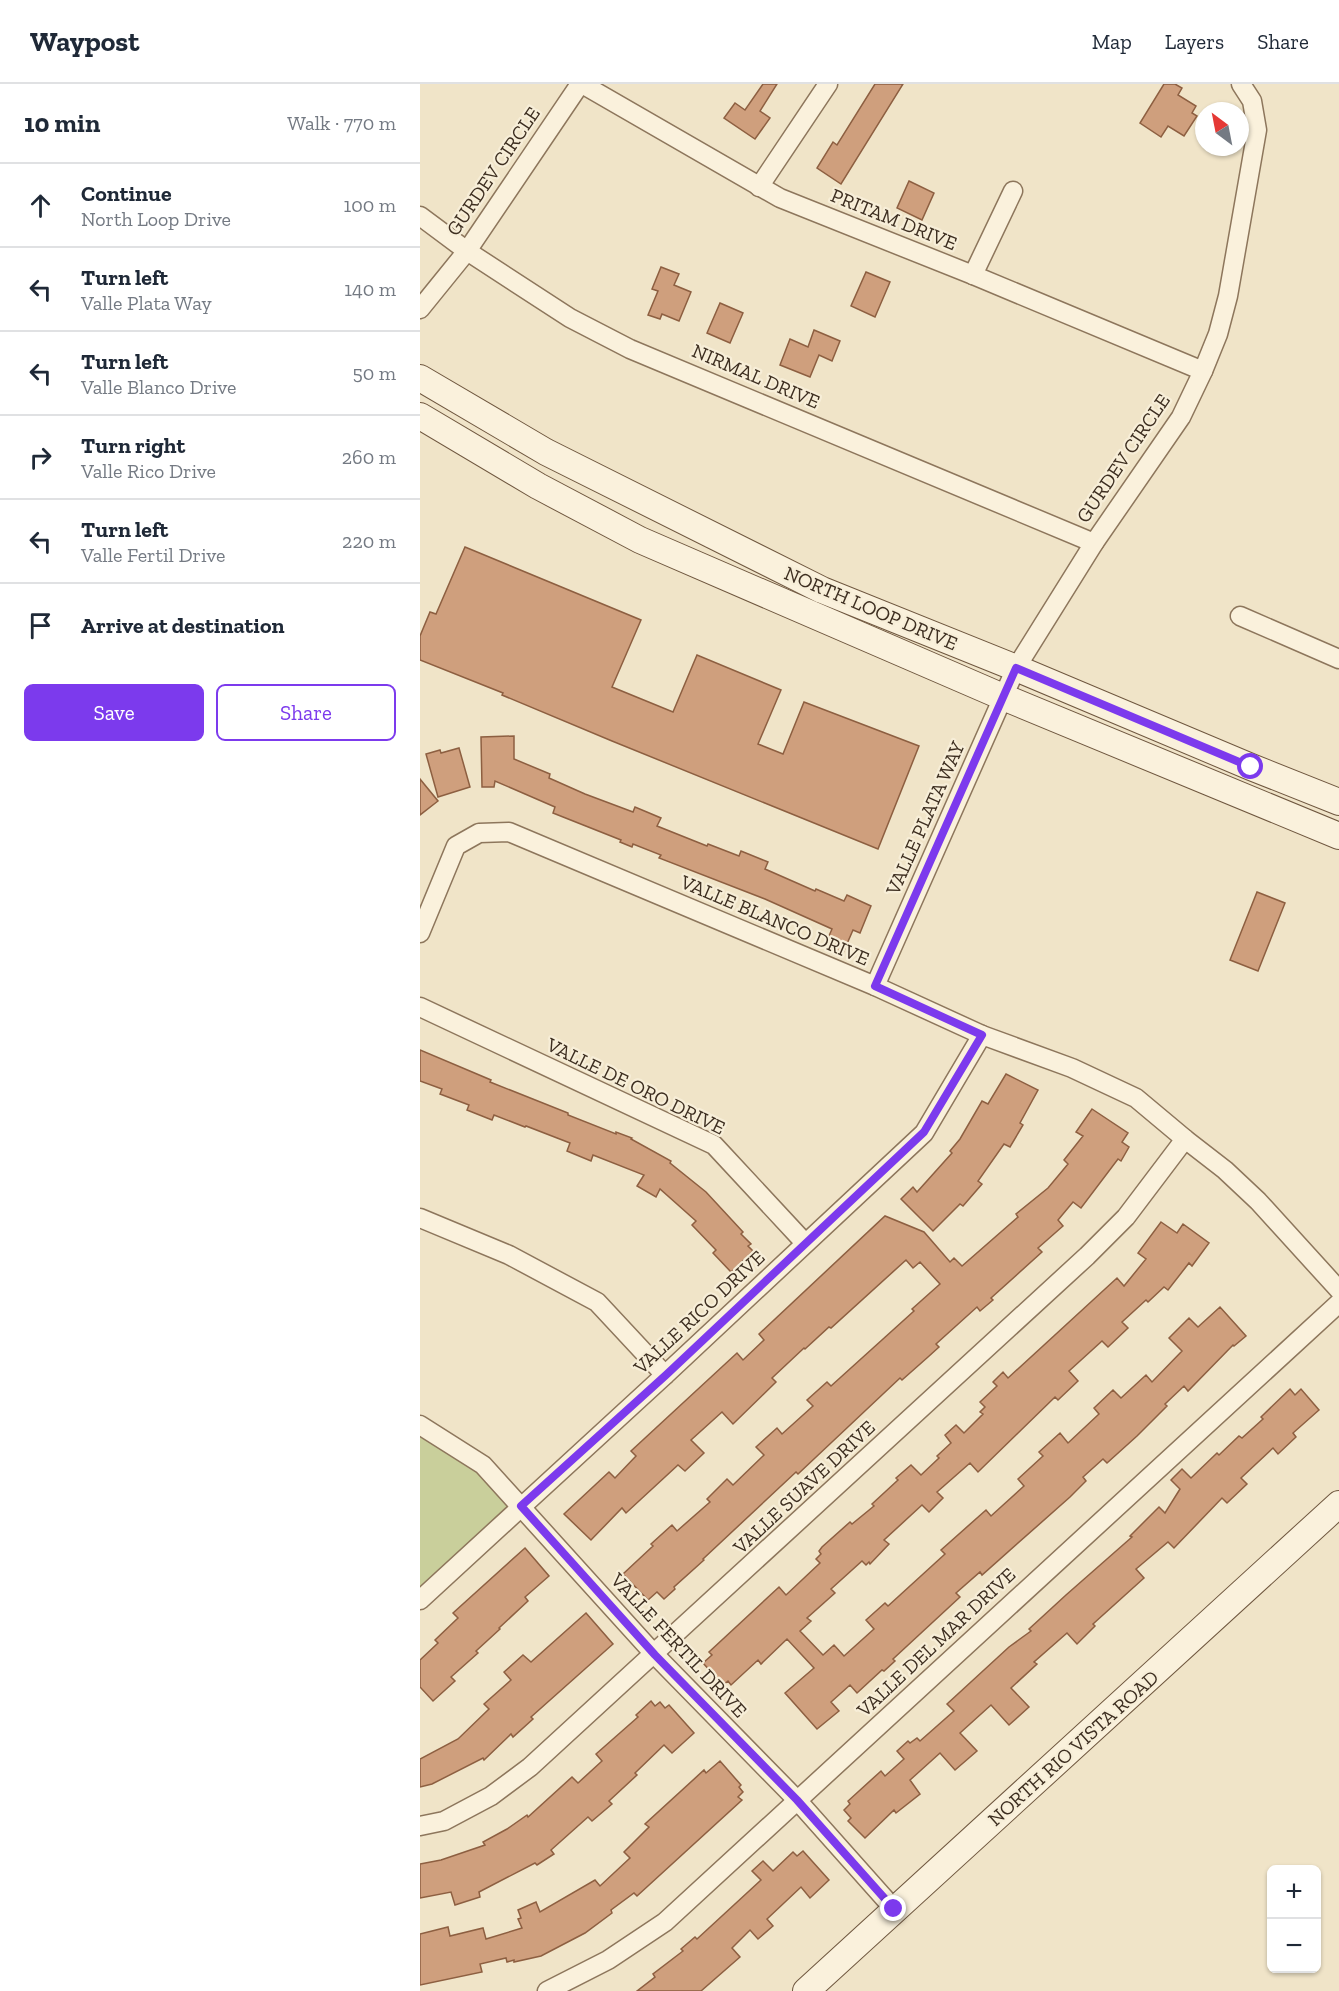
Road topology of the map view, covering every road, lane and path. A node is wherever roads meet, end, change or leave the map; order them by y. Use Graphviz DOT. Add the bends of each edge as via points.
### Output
graph roads {
  1 [pos="581,84"];
  2 [pos="828,84"];
  3 [pos="1241,84"];
  4 [pos="759,187"];
  5 [pos="1013,192"];
  6 [pos="420,216"];
  7 [pos="467,251"];
  8 [pos="973,275"];
  9 [pos="420,309"];
  10 [pos="1203,371"];
  11 [pos="420,378"];
  12 [pos="420,416"];
  13 [pos="1094,543"];
  14 [pos="1240,616"];
  15 [pos="1339,659"];
  16 [pos="1016,668"];
  17 [pos="1004,697"];
  18 [pos="1339,802"];
  19 [pos="1339,836"];
  20 [pos="420,933"];
  21 [pos="875,986"];
  22 [pos="420,1007"];
  23 [pos="982,1035"];
  24 [pos="1185,1139"];
  25 [pos="420,1218"];
  26 [pos="805,1243"];
  27 [pos="1339,1290"];
  28 [pos="1339,1303"];
  29 [pos="666,1375"];
  30 [pos="420,1425"];
  31 [pos="1339,1504"];
  32 [pos="521,1506"];
  33 [pos="420,1600"];
  34 [pos="655,1655"];
  35 [pos="797,1800"];
  36 [pos="420,1826"];
  37 [pos="894,1909"];
  38 [pos="547,1991"];
  39 [pos="806,1991"];
  1 -- 4 [label="street, PRITAM DRIVE"];
  1 -- 7 [label="street, GURDEV CIRCLE"];
  2 -- 4 [label="street"];
  3 -- 10 [label="street, GURDEV CIRCLE" via="1252,101 1257,130 1228,296"];
  4 -- 8 [label="street, PRITAM DRIVE"];
  5 -- 8 [label="street"];
  6 -- 7 [label="street, NIRMAL DRIVE"];
  7 -- 9 [label="street, GURDEV CIRCLE"];
  7 -- 13 [label="street, NIRMAL DRIVE" via="570,318 630,349"];
  8 -- 10 [label="street, PRITAM DRIVE"];
  10 -- 13 [label="street, GURDEV CIRCLE" via="1181,417"];
  11 -- 16 [label="main road, NORTH LOOP DRIVE" via="546,452 822,590"];
  12 -- 17 [label="main road, NORTH LOOP DRIVE" via="538,486 640,540"];
  13 -- 16 [label="street, GURDEV CIRCLE"];
  14 -- 15 [label="street"];
  16 -- 17 [label="street, VALLE PLATA WAY"];
  16 -- 18 [label="main road, NORTH LOOP DRIVE"];
  17 -- 19 [label="main road, NORTH LOOP DRIVE"];
  17 -- 21 [label="street, VALLE PLATA WAY"];
  20 -- 21 [label="street, VALLE BLANCO DRIVE" via="456,846 479,833 509,832"];
  21 -- 23 [label="street, VALLE BLANCO DRIVE"];
  22 -- 26 [label="street, VALLE DE ORO DRIVE" via="714,1146"];
  23 -- 24 [label="street, VALLE BLANCO DRIVE" via="1072,1068 1136,1098"];
  23 -- 26 [label="street, VALLE RICO DRIVE" via="924,1132"];
  24 -- 27 [label="street, VALLE BLANCO DRIVE" via="1258,1201"];
  24 -- 34 [label="street, VALLE SUAVE DRIVE" via="1126,1217 1087,1256"];
  25 -- 29 [label="street" via="509,1255 597,1302"];
  26 -- 29 [label="street, VALLE RICO DRIVE"];
  28 -- 35 [label="street, VALLE DEL MAR DRIVE"];
  29 -- 32 [label="street, VALLE RICO DRIVE"];
  30 -- 32 [label="street, VALLE FERTIL DRIVE" via="483,1465"];
  31 -- 37 [label="main road, NORTH RIO VISTA ROAD"];
  32 -- 33 [label="street, VALLE RICO DRIVE"];
  32 -- 34 [label="street, VALLE FERTIL DRIVE"];
  34 -- 35 [label="street, VALLE FERTIL DRIVE"];
  34 -- 36 [label="street, VALLE SUAVE DRIVE" via="530,1767 491,1796 444,1821"];
  35 -- 37 [label="street, VALLE FERTIL DRIVE"];
  35 -- 38 [label="street, VALLE DEL MAR DRIVE" via="665,1922 608,1960"];
  37 -- 39 [label="main road, NORTH RIO VISTA ROAD"];
}
